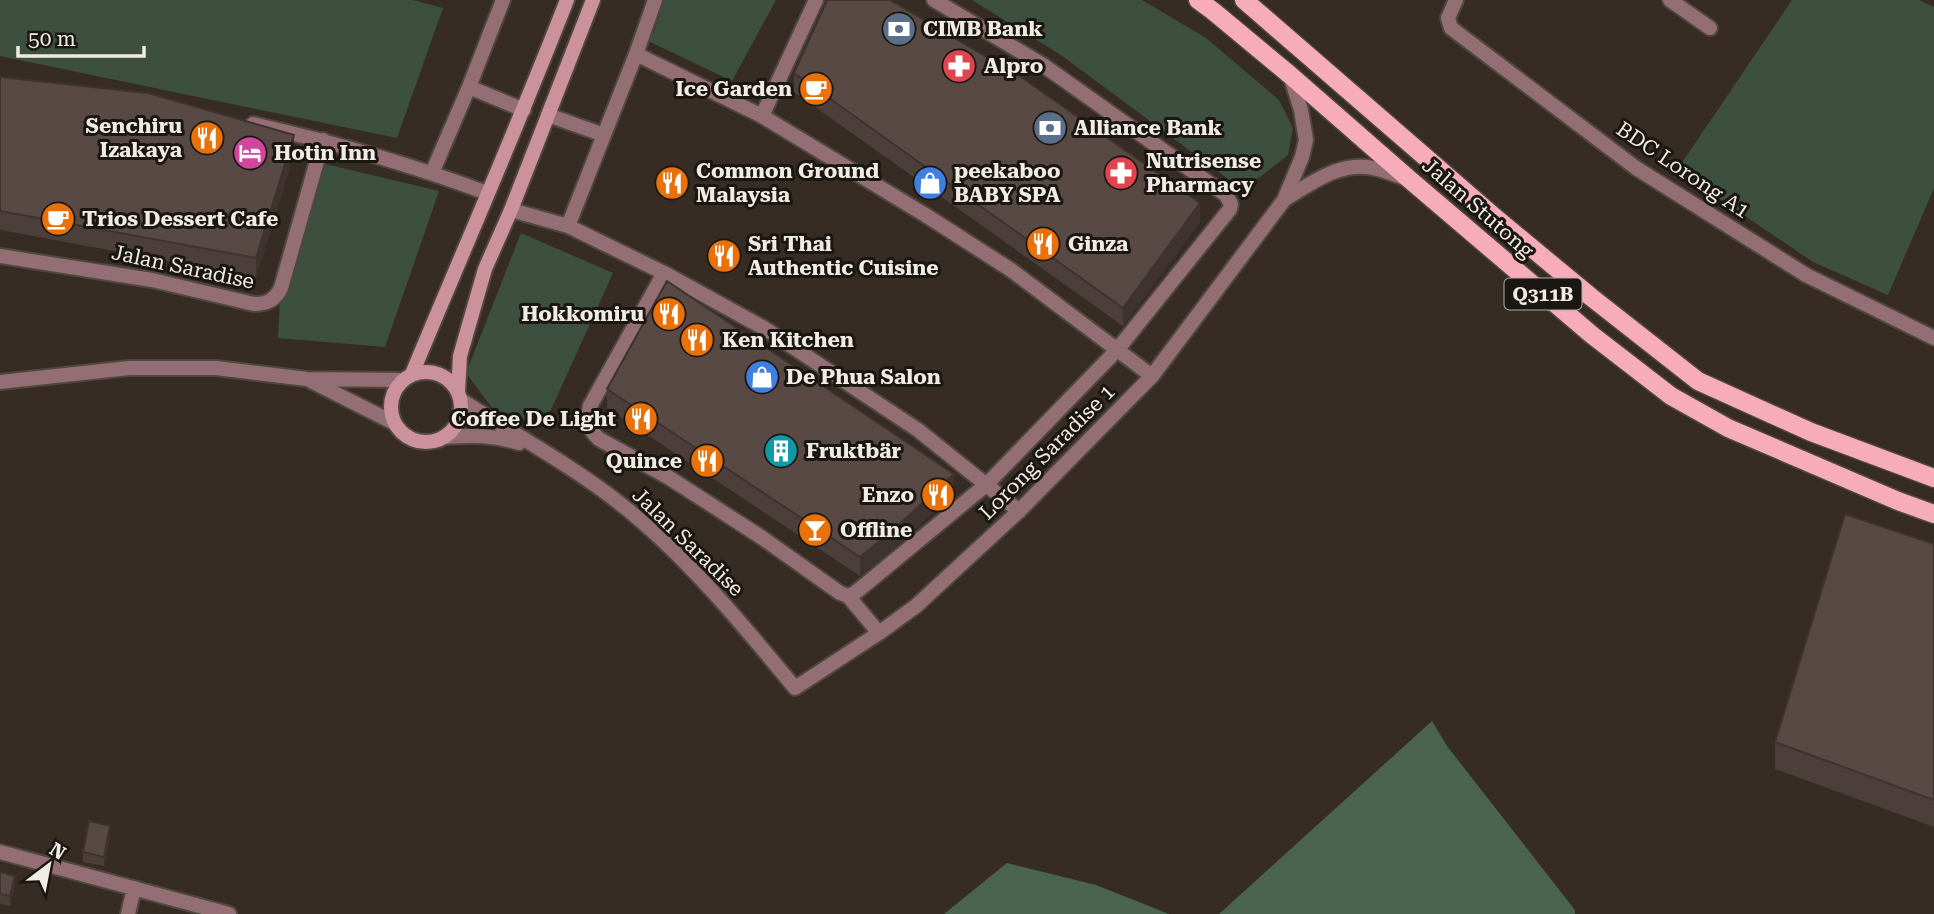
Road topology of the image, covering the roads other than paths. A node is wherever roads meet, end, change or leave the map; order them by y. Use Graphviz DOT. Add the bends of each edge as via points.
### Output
graph roads {
  1 [pos="503,0"];
  2 [pos="567,0"];
  3 [pos="593,0"];
  4 [pos="655,0"];
  5 [pos="816,0"];
  6 [pos="934,0"];
  7 [pos="1198,0"];
  8 [pos="1244,0"];
  9 [pos="1456,0"];
  10 [pos="1670,0"];
  11 [pos="1215,5"];
  12 [pos="1710,28"];
  13 [pos="636,54"];
  14 [pos="1290,75"];
  15 [pos="469,87"];
  16 [pos="524,110"];
  17 [pos="548,115"];
  18 [pos="762,116"];
  19 [pos="241,121"];
  20 [pos="604,135"];
  21 [pos="323,140"];
  22 [pos="432,173"];
  23 [pos="1409,179"];
  24 [pos="487,193"];
  25 [pos="1284,200"];
  26 [pos="511,210"];
  27 [pos="568,226"];
  28 [pos="0,256"];
  29 [pos="664,273"];
  30 [pos="1934,338"];
  31 [pos="1117,350"];
  32 [pos="1152,376"];
  33 [pos="408,377"];
  34 [pos="307,379"];
  35 [pos="0,382"];
  36 [pos="459,396"];
  37 [pos="394,423"];
  38 [pos="446,437"];
  39 [pos="534,447"];
  40 [pos="1934,478"];
  41 [pos="987,484"];
  42 [pos="1019,511"];
  43 [pos="1934,514"];
  44 [pos="848,596"];
  45 [pos="879,633"];
  46 [pos="795,688"];
  47 [pos="0,852"];
  48 [pos="134,888"];
  49 [pos="128,914"];
  50 [pos="229,914"];
  1 -- 15 [label="street"];
  2 -- 16 [label="main road"];
  3 -- 17 [label="main road"];
  4 -- 13 [label="street"];
  5 -- 18 [label="street"];
  6 -- 31 [label="street" via="1044,65 1229,199 1228,214"];
  7 -- 11 [label="main road, Jalan Stutong / Q311B"];
  8 -- 40 [label="main road, Jalan Stutong" via="1591,298 1698,380 1811,432"];
  9 -- 30 [label="street, BDC Lorong A1" via="1448,18 1451,28 1636,168 1806,275"];
  10 -- 12 [label="street"];
  11 -- 14 [label="main road, Jalan Stutong / Q311B"];
  13 -- 18 [label="street"];
  13 -- 20 [label="street"];
  14 -- 23 [label="main road, Jalan Stutong / Q311B"];
  14 -- 25 [label="street" via="1306,140"];
  15 -- 16 [label="street"];
  15 -- 22 [label="street"];
  16 -- 24 [label="main road"];
  17 -- 20 [label="street"];
  17 -- 26 [label="main road"];
  18 -- 31 [label="street" via="1011,270"];
  19 -- 21 [label="street"];
  20 -- 27 [label="street"];
  21 -- 22 [label="street"];
  21 -- 28 [label="street, Jalan Saradise" via="281,288 277,296 262,304 152,280"];
  22 -- 24 [label="street"];
  23 -- 25 [label="street" via="1357,166 1336,170"];
  23 -- 43 [label="main road, Jalan Stutong / Q311B" via="1671,396 1728,428"];
  24 -- 33 [label="main road"];
  25 -- 32 [label="street, Lorong Saradise 1"];
  26 -- 27 [label="street"];
  26 -- 36 [label="main road" via="485,269 463,344"];
  27 -- 29 [label="street"];
  29 -- 41 [label="street" via="764,328 918,430"];
  29 -- 44 [label="street" via="590,407 587,415 592,433 668,477"];
  31 -- 32 [label="street"];
  31 -- 41 [label="street"];
  32 -- 42 [label="street, Lorong Saradise 1"];
  33 -- 34 [label="street"];
  33 -- 36 [label="main road" via="423,372 443,376"];
  33 -- 37 [label="main road" via="390,400"];
  34 -- 35 [label="street" via="216,369 129,368"];
  34 -- 37 [label="street"];
  36 -- 38 [label="main road" via="460,418"];
  36 -- 39 [label="street"];
  37 -- 38 [label="main road" via="411,440 435,442"];
  38 -- 39 [label="street" via="501,438"];
  39 -- 46 [label="street, Jalan Saradise" via="611,497 671,549"];
  41 -- 42 [label="street"];
  41 -- 44 [label="street"];
  42 -- 45 [label="street, Lorong Saradise 1" via="916,606"];
  44 -- 45 [label="street"];
  45 -- 46 [label="street, Lorong Saradise 1"];
  47 -- 48 [label="street"];
  48 -- 49 [label="street"];
  48 -- 50 [label="street"];
}
